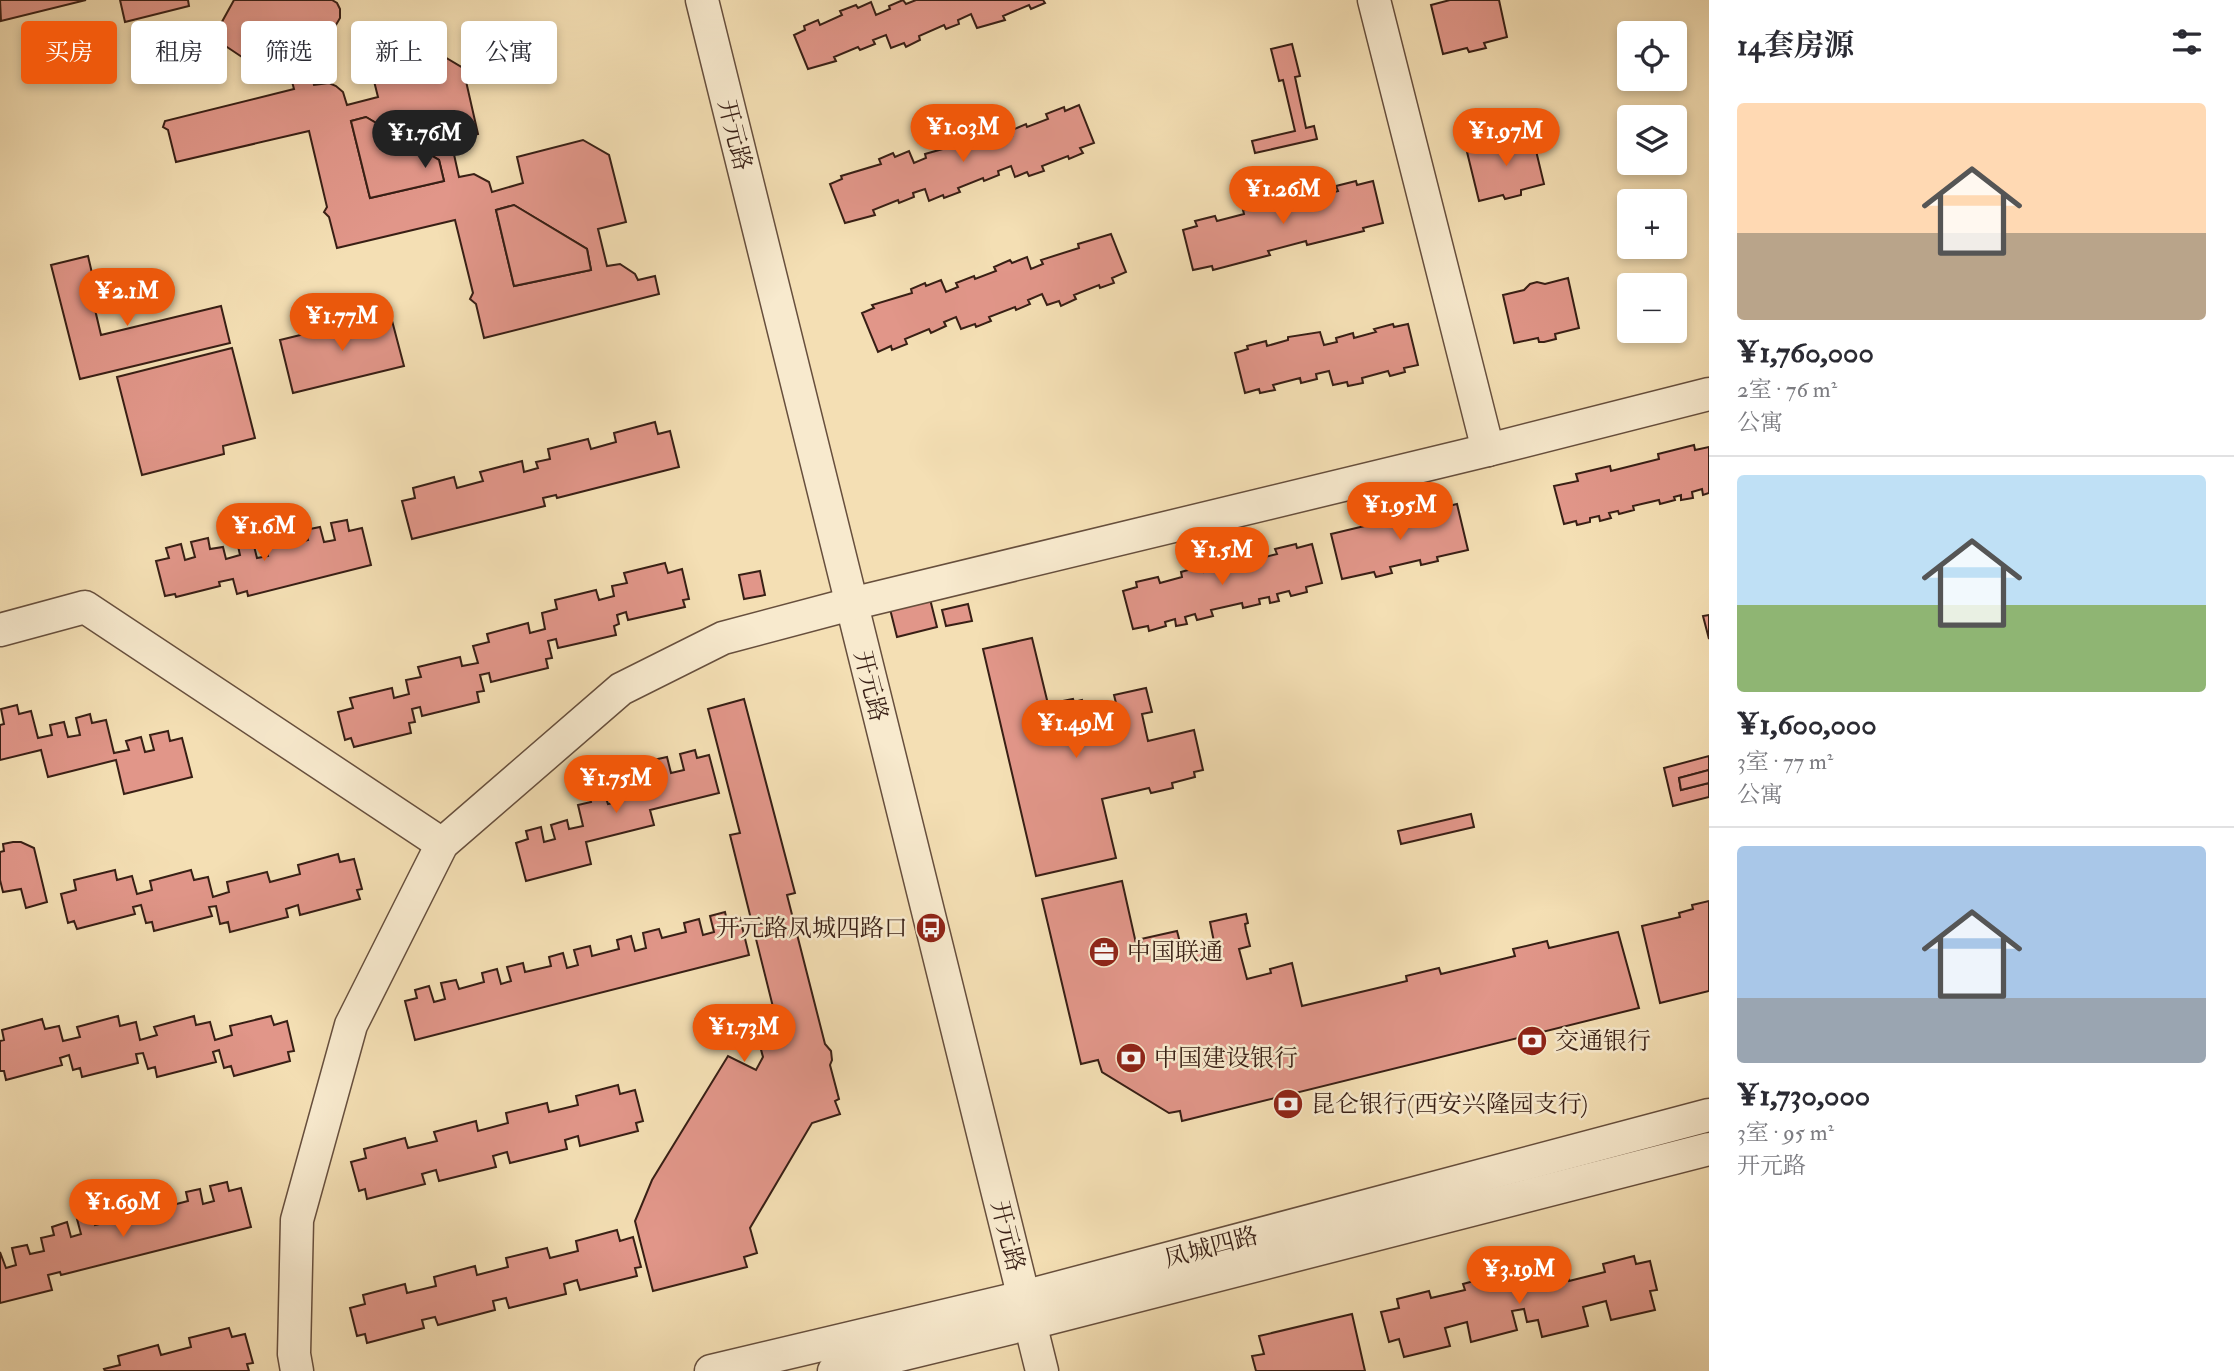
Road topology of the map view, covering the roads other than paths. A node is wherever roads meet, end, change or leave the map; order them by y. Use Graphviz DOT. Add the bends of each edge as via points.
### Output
graph roads {
  1 [pos="702,0"];
  2 [pos="1374,0"];
  3 [pos="1709,394"];
  4 [pos="1488,450"];
  5 [pos="851,604"];
  6 [pos="0,630"];
  7 [pos="442,844"];
  8 [pos="1709,1115"];
  9 [pos="1709,1149"];
  10 [pos="1027,1310"];
  11 [pos="297,1371"];
  12 [pos="711,1371"];
  13 [pos="834,1371"];
  14 [pos="1042,1371"];
  1 -- 5 [label="street, 开元路"];
  2 -- 4 [label="street"];
  3 -- 4 [label="street"];
  4 -- 5 [label="street"];
  5 -- 7 [label="street" via="723,638 621,688"];
  5 -- 10 [label="street, 开元路"];
  6 -- 7 [label="street" via="85,607"];
  7 -- 11 [label="street" via="351,1025 300,1207 294,1328"];
  8 -- 10 [label="street, 凤城四路"];
  9 -- 10 [label="street, 凤城四路"];
  10 -- 12 [label="street, 凤城四路"];
  10 -- 13 [label="street, 凤城四路"];
  10 -- 14 [label="street, 开元路"];
}
